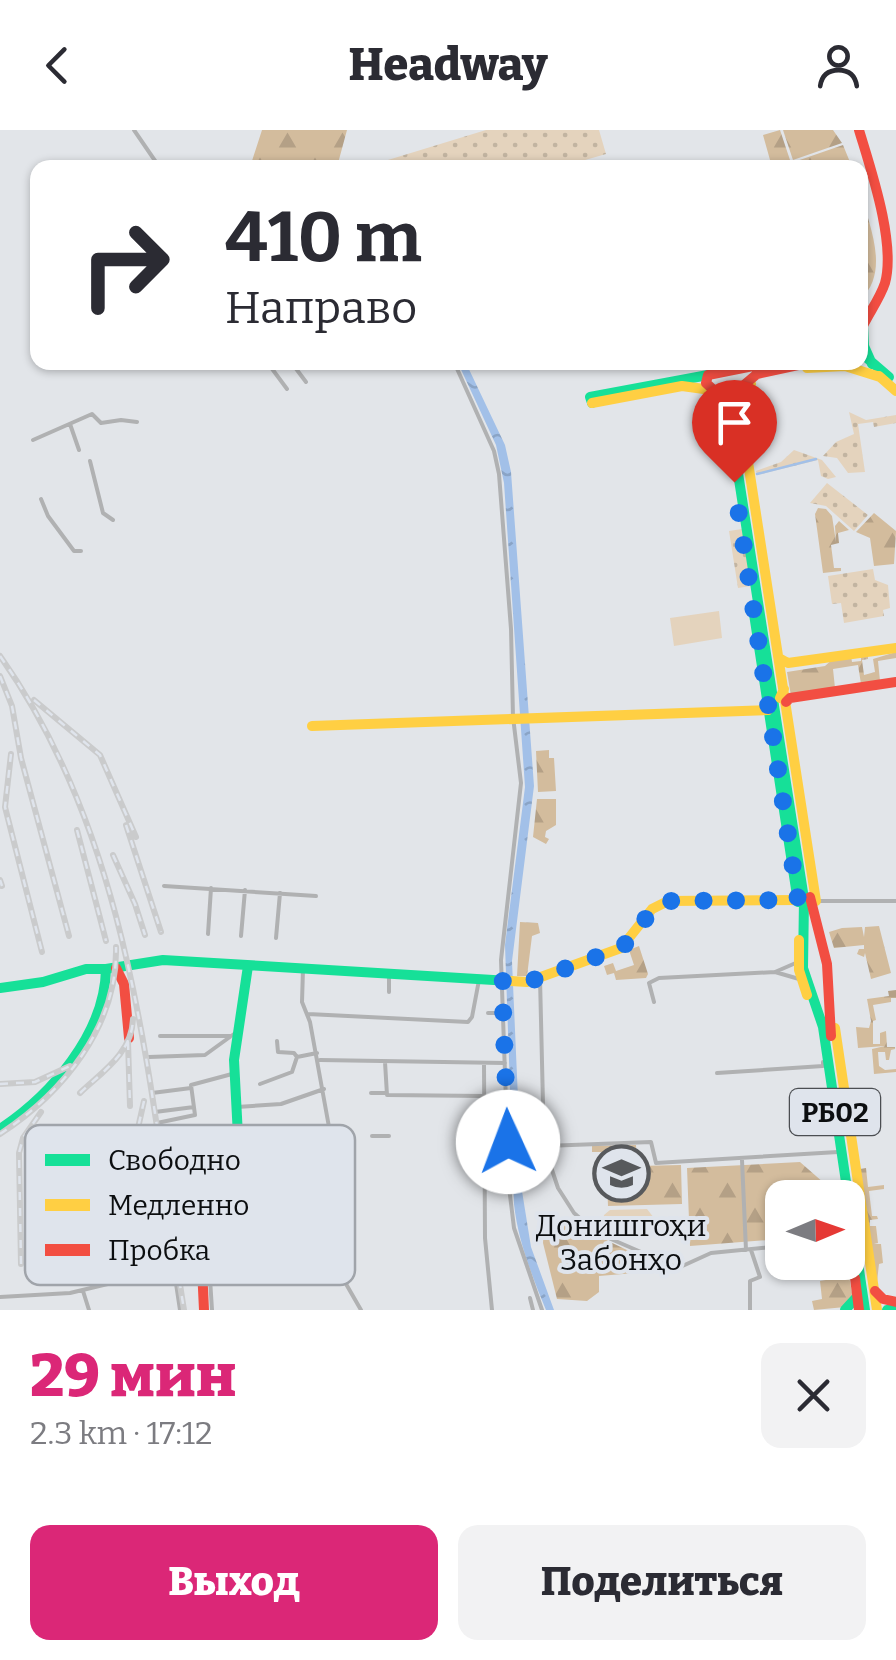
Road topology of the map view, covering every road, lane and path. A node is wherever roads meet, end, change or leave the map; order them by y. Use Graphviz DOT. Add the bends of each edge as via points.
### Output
graph roads {
  1 [pos="134,130"];
  2 [pos="857,130"];
  3 [pos="155,160"];
  4 [pos="864,160"];
  5 [pos="868,174"];
  6 [pos="868,313"];
  7 [pos="868,355"];
  8 [pos="868,360"];
  9 [pos="872,364"];
  10 [pos="868,367"];
  11 [pos="273,370"];
  12 [pos="297,370"];
  13 [pos="457,370"];
  14 [pos="731,370"];
  15 [pos="743,370"];
  16 [pos="767,370"];
  17 [pos="796,370"];
  18 [pos="866,370"];
  19 [pos="708,374"];
  20 [pos="880,377"];
  21 [pos="746,381"];
  22 [pos="306,382"];
  23 [pos="896,387"];
  24 [pos="287,388"];
  25 [pos="714,392"];
  26 [pos="738,394"];
  27 [pos="136,422"];
  28 [pos="70,424"];
  29 [pos="33,440"];
  30 [pos="740,442"];
  31 [pos="79,450"];
  32 [pos="748,457"];
  33 [pos="90,462"];
  34 [pos="41,499"];
  35 [pos="112,520"];
  36 [pos="81,551"];
  37 [pos="770,639"];
  38 [pos="896,648"];
  39 [pos="759,653"];
  40 [pos="830,657"];
  41 [pos="780,658"];
  42 [pos="783,675"];
  43 [pos="896,682"];
  44 [pos="776,698"];
  45 [pos="515,717"];
  46 [pos="312,726"];
  47 [pos="164,886"];
  48 [pos="211,888"];
  49 [pos="804,889"];
  50 [pos="246,890"];
  51 [pos="280,893"];
  52 [pos="316,896"];
  53 [pos="816,900"];
  54 [pos="896,901"];
  55 [pos="208,934"];
  56 [pos="242,936"];
  57 [pos="276,938"];
  58 [pos="824,951"];
  59 [pos="800,958"];
  60 [pos="248,966"];
  61 [pos="111,968"];
  62 [pos="303,969"];
  63 [pos="776,972"];
  64 [pos="389,974"];
  65 [pos="540,978"];
  66 [pos="478,980"];
  67 [pos="502,981"];
  68 [pos="804,982"];
  69 [pos="828,982"];
  70 [pos="0,988"];
  71 [pos="389,992"];
  72 [pos="654,1002"];
  73 [pos="504,1013"];
  74 [pos="305,1014"];
  75 [pos="488,1014"];
  76 [pos="818,1026"];
  77 [pos="232,1035"];
  78 [pos="160,1036"];
  79 [pos="129,1038"];
  80 [pos="277,1042"];
  81 [pos="318,1056"];
  82 [pos="150,1057"];
  83 [pos="297,1057"];
  84 [pos="385,1060"];
  85 [pos="484,1064"];
  86 [pos="504,1064"];
  87 [pos="717,1073"];
  88 [pos="232,1074"];
  89 [pos="832,1074"];
  90 [pos="260,1084"];
  91 [pos="191,1088"];
  92 [pos="324,1090"];
  93 [pos="371,1093"];
  94 [pos="387,1093"];
  95 [pos="484,1096"];
  96 [pos="194,1107"];
  97 [pos="236,1107"];
  98 [pos="155,1112"];
  99 [pos="156,1123"];
  100 [pos="237,1125"];
  101 [pos="327,1125"];
  102 [pos="0,1129"];
  103 [pos="372,1136"];
  104 [pos="389,1136"];
  105 [pos="544,1146"];
  106 [pos="838,1152"];
  107 [pos="742,1160"];
  108 [pos="842,1180"];
  109 [pos="849,1180"];
  110 [pos="849,1180"];
  111 [pos="765,1248"];
  112 [pos="748,1250"];
  113 [pos="865,1256"];
  114 [pos="854,1280"];
  115 [pos="864,1280"];
  116 [pos="105,1285"];
  117 [pos="176,1285"];
  118 [pos="203,1285"];
  119 [pos="211,1285"];
  120 [pos="347,1285"];
  121 [pos="83,1291"];
  122 [pos="874,1291"];
  123 [pos="856,1293"];
  124 [pos="0,1297"];
  125 [pos="530,1298"];
  126 [pos="896,1305"];
  127 [pos="89,1310"];
  128 [pos="180,1310"];
  129 [pos="204,1310"];
  130 [pos="212,1310"];
  131 [pos="362,1310"];
  132 [pos="492,1310"];
  133 [pos="532,1310"];
  134 [pos="542,1310"];
  135 [pos="750,1310"];
  136 [pos="845,1310"];
  137 [pos="868,1310"];
  138 [pos="887,1310"];
  1 -- 3 [label="street"];
  2 -- 4 [label="main road"];
  5 -- 6 [label="main road" via="888,254 884,286"];
  7 -- 9 [label="main road"];
  8 -- 9 [label="main road"];
  9 -- 23 [label="main road"];
  10 -- 20 [label="main road"];
  11 -- 24 [label="street"];
  12 -- 22 [label="street"];
  13 -- 45 [label="street" via="497,462"];
  14 -- 19 [label="main road"];
  15 -- 21 [label="main road"];
  16 -- 21 [label="main road"];
  17 -- 32 [label="main road" via="758,379 747,389 740,406"];
  18 -- 20 [label="main road"];
  19 -- 25 [label="main road"];
  19 -- 25 [label="main road" via="613,396 690,386"];
  20 -- 23 [label="main road"];
  21 -- 26 [label="main road"];
  25 -- 26 [label="main road"];
  25 -- 37 [label="main road, РБ02" via="729,415"];
  25 -- 39 [label="main road"];
  26 -- 30 [label="main road, РБ02"];
  27 -- 28 [label="street" via="101,422 92,414"];
  28 -- 29 [label="street"];
  28 -- 31 [label="street"];
  30 -- 32 [label="main road"];
  30 -- 37 [label="main road, РБ02"];
  32 -- 37 [label="main road"];
  33 -- 35 [label="street" via="102,510"];
  34 -- 36 [label="street" via="74,551"];
  37 -- 39 [label="main road"];
  37 -- 41 [label="main road"];
  37 -- 44 [label="main road, РБ02"];
  38 -- 40 [label="main road"];
  39 -- 44 [label="main road"];
  40 -- 41 [label="main road" via="788,663"];
  40 -- 42 [label="main road" via="791,666"];
  41 -- 42 [label="main road"];
  42 -- 44 [label="main road"];
  43 -- 44 [label="main road"];
  44 -- 45 [label="main road"];
  44 -- 49 [label="main road"];
  44 -- 49 [label="main road"];
  44 -- 49 [label="main road, РБ02"];
  45 -- 46 [label="main road"];
  45 -- 67 [label="street" via="522,783"];
  47 -- 48 [label="street"];
  48 -- 50 [label="street"];
  48 -- 55 [label="street"];
  49 -- 53 [label="main road"];
  49 -- 58 [label="main road, РБ02"];
  49 -- 59 [label="main road, РБ02"];
  49 -- 65 [label="main road" via="668,901 652,909 621,948"];
  50 -- 51 [label="street"];
  50 -- 56 [label="street"];
  51 -- 52 [label="street"];
  51 -- 57 [label="street"];
  53 -- 54 [label="street"];
  53 -- 89 [label="main road" via="832,967"];
  58 -- 59 [label="main road" via="812,949"];
  58 -- 69 [label="main road, РБ02"];
  59 -- 63 [label="street"];
  59 -- 68 [label="main road, РБ02"];
  60 -- 61 [label="main road" via="153,960"];
  60 -- 62 [label="main road"];
  60 -- 77 [label="main road"];
  61 -- 70 [label="main road"];
  61 -- 79 [label="main road" via="124,984"];
  61 -- 102 [label="main road" via="71,1062"];
  62 -- 64 [label="main road"];
  62 -- 74 [label="street"];
  63 -- 68 [label="street"];
  63 -- 72 [label="street" via="659,978 648,983"];
  64 -- 66 [label="main road"];
  64 -- 71 [label="street"];
  65 -- 67 [label="main road"];
  65 -- 105 [label="street"];
  66 -- 67 [label="main road"];
  66 -- 74 [label="street" via="468,1022"];
  67 -- 73 [label="street"];
  68 -- 69 [label="main road"];
  68 -- 76 [label="main road"];
  68 -- 89 [label="main road, РБ02" via="823,1027"];
  69 -- 89 [label="main road, РБ02"];
  73 -- 75 [label="street"];
  73 -- 86 [label="street"];
  74 -- 81 [label="street"];
  76 -- 89 [label="street"];
  77 -- 78 [label="street"];
  77 -- 82 [label="street" via="205,1055"];
  77 -- 88 [label="main road"];
  80 -- 83 [label="street" via="278,1052"];
  81 -- 83 [label="street"];
  81 -- 84 [label="street"];
  81 -- 92 [label="street"];
  83 -- 90 [label="street" via="292,1072"];
  84 -- 85 [label="street"];
  84 -- 94 [label="street"];
  85 -- 86 [label="street"];
  85 -- 95 [label="street"];
  86 -- 134 [label="street" via="510,1210"];
  87 -- 89 [label="street"];
  88 -- 91 [label="street"];
  88 -- 97 [label="main road"];
  89 -- 106 [label="main road"];
  89 -- 109 [label="main road, РБ02"];
  89 -- 110 [label="main road"];
  91 -- 96 [label="street"];
  91 -- 98 [label="street" via="152,1093"];
  92 -- 97 [label="street" via="284,1104"];
  92 -- 101 [label="street"];
  93 -- 94 [label="street"];
  94 -- 95 [label="street"];
  95 -- 132 [label="street"];
  96 -- 98 [label="street"];
  96 -- 99 [label="street" via="195,1115"];
  97 -- 100 [label="main road"];
  98 -- 99 [label="street"];
  103 -- 104 [label="street"];
  105 -- 107 [label="street" via="651,1142 656,1163"];
  105 -- 112 [label="street" via="568,1204 612,1242 678,1268 710,1252"];
  106 -- 107 [label="street"];
  106 -- 108 [label="main road"];
  107 -- 112 [label="street"];
  111 -- 112 [label="street"];
  112 -- 135 [label="street" via="760,1277 750,1282"];
  113 -- 122 [label="main road"];
  114 -- 123 [label="main road"];
  115 -- 137 [label="main road, РБ02"];
  116 -- 121 [label="street"];
  117 -- 128 [label="street"];
  118 -- 129 [label="main road"];
  119 -- 130 [label="street"];
  120 -- 131 [label="street"];
  121 -- 124 [label="street"];
  121 -- 127 [label="street"];
  122 -- 126 [label="main road"];
  122 -- 137 [label="main road"];
  123 -- 136 [label="main road"];
  123 -- 137 [label="main road"];
  125 -- 133 [label="street"];
  126 -- 138 [label="main road"];
}
